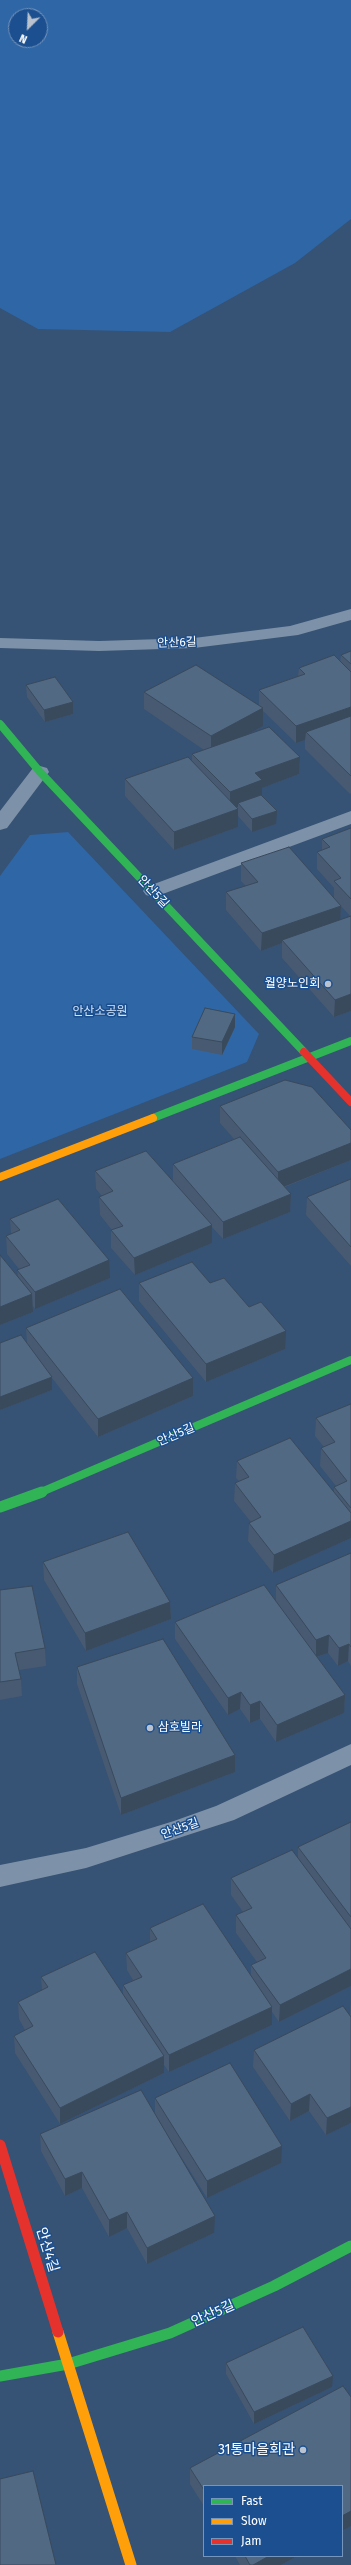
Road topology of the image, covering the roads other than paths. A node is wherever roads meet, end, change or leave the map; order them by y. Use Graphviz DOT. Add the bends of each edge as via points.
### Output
graph roads {
  1 [pos="351,614"];
  2 [pos="0,643"];
  3 [pos="0,724"];
  4 [pos="40,772"];
  5 [pos="351,817"];
  6 [pos="0,824"];
  7 [pos="153,891"];
  8 [pos="351,1040"];
  9 [pos="308,1057"];
  10 [pos="351,1102"];
  11 [pos="0,1177"];
  12 [pos="351,1360"];
  13 [pos="0,1507"];
  14 [pos="351,1754"];
  15 [pos="0,1876"];
  16 [pos="0,2145"];
  17 [pos="351,2246"];
  18 [pos="68,2364"];
  19 [pos="0,2376"];
  20 [pos="131,2565"];
  1 -- 2 [label="street, 안산6길" via="292,631 194,643 99,646"];
  3 -- 4 [label="street, 안산5길"];
  4 -- 6 [label="street"];
  4 -- 7 [label="street, 안산5길"];
  5 -- 7 [label="street"];
  7 -- 9 [label="street, 안산5길"];
  8 -- 9 [label="street"];
  9 -- 10 [label="street, 안산5길"];
  9 -- 11 [label="street"];
  12 -- 13 [label="street, 안산5길" via="33,1496"];
  14 -- 15 [label="street, 안산5길" via="225,1813 178,1830 101,1854"];
  16 -- 18 [label="street, 안산4길"];
  17 -- 18 [label="street, 안산5길" via="274,2286 170,2333"];
  18 -- 19 [label="street"];
  18 -- 20 [label="street, 안산4길"];
}
